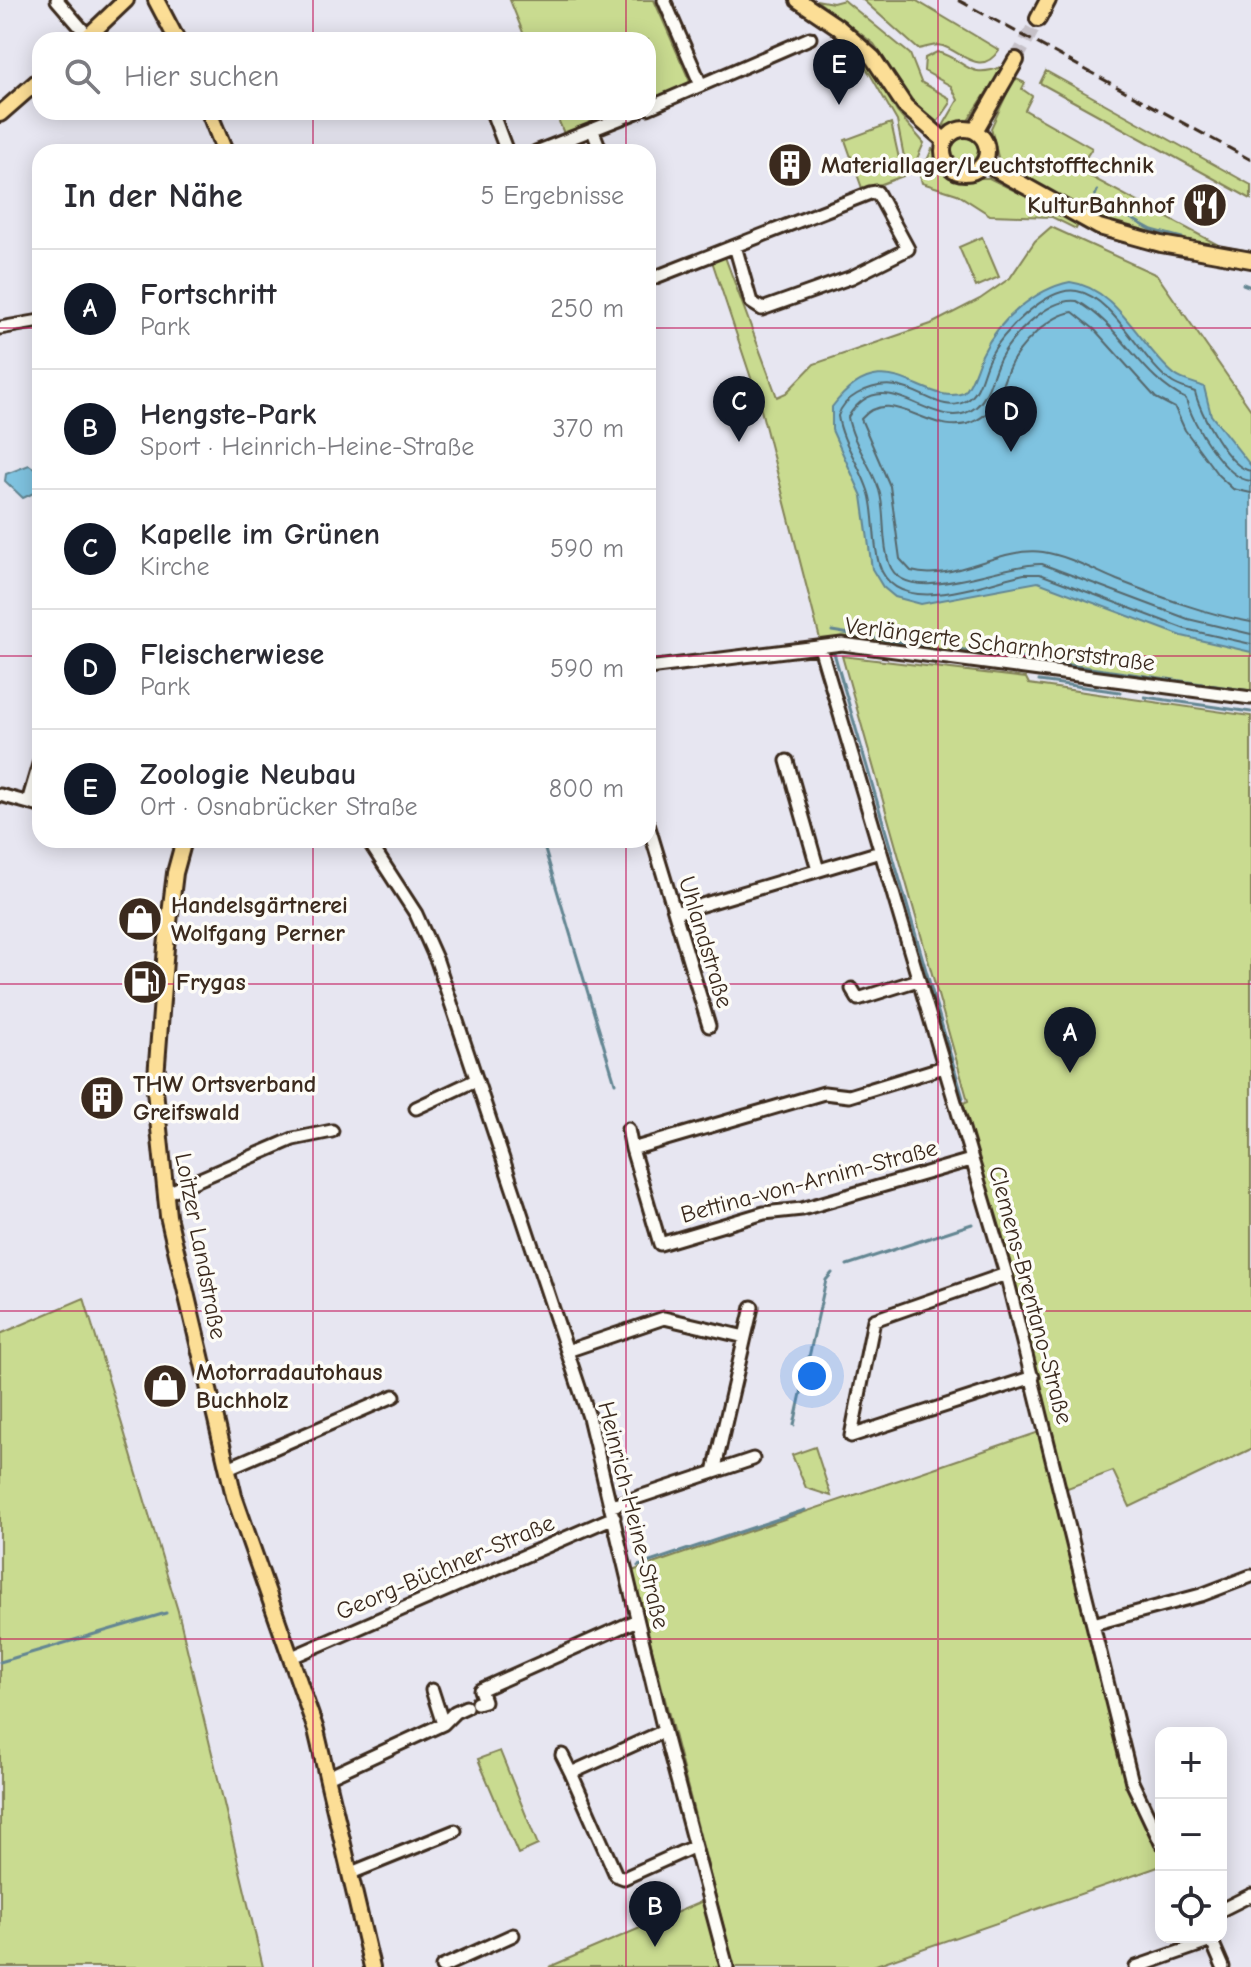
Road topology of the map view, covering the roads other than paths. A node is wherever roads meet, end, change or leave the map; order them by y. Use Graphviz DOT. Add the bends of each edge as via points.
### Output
graph roads {
  1 [pos="57,0"];
  2 [pos="126,0"];
  3 [pos="156,0"];
  4 [pos="664,0"];
  5 [pos="798,0"];
  6 [pos="1048,0"];
  7 [pos="1038,19"];
  8 [pos="81,32"];
  9 [pos="92,32"];
  10 [pos="173,32"];
  11 [pos="810,38"];
  12 [pos="1016,60"];
  13 [pos="701,85"];
  14 [pos="32,86"];
  15 [pos="656,105"];
  16 [pos="0,114"];
  17 [pos="212,120"];
  18 [pos="495,120"];
  19 [pos="618,120"];
  20 [pos="593,131"];
  21 [pos="975,131"];
  22 [pos="945,141"];
  23 [pos="222,144"];
  24 [pos="504,144"];
  25 [pos="558,144"];
  26 [pos="598,144"];
  27 [pos="984,163"];
  28 [pos="735,246"];
  29 [pos="1251,260"];
  30 [pos="656,277"];
  31 [pos="32,322"];
  32 [pos="0,328"];
  33 [pos="820,647"];
  34 [pos="656,667"];
  35 [pos="1251,698"];
  36 [pos="787,761"];
  37 [pos="0,795"];
  38 [pos="32,803"];
  39 [pos="182,848"];
  40 [pos="373,848"];
  41 [pos="655,848"];
  42 [pos="880,852"];
  43 [pos="818,870"];
  44 [pos="675,913"];
  45 [pos="918,980"];
  46 [pos="852,989"];
  47 [pos="709,1026"];
  48 [pos="944,1067"];
  49 [pos="476,1080"];
  50 [pos="416,1108"];
  51 [pos="628,1129"];
  52 [pos="332,1131"];
  53 [pos="632,1149"];
  54 [pos="971,1160"];
  55 [pos="165,1194"];
  56 [pos="1006,1274"];
  57 [pos="752,1307"];
  58 [pos="745,1337"];
  59 [pos="567,1351"];
  60 [pos="1033,1377"];
  61 [pos="394,1396"];
  62 [pos="753,1459"];
  63 [pos="228,1468"];
  64 [pos="714,1472"];
  65 [pos="613,1512"];
  66 [pos="1251,1576"];
  67 [pos="637,1620"];
  68 [pos="1093,1624"];
  69 [pos="292,1657"];
  70 [pos="432,1690"];
  71 [pos="443,1724"];
  72 [pos="664,1731"];
  73 [pos="562,1755"];
  74 [pos="571,1773"];
  75 [pos="328,1777"];
  76 [pos="1155,1830"];
  77 [pos="455,1831"];
  78 [pos="693,1847"];
  79 [pos="351,1873"];
  80 [pos="1251,1895"];
  81 [pos="1227,1907"];
  82 [pos="513,1935"];
  83 [pos="1200,1943"];
  84 [pos="1213,1943"];
  85 [pos="372,1967"];
  86 [pos="442,1967"];
  87 [pos="727,1967"];
  88 [pos="1136,1967"];
  89 [pos="1223,1967"];
  1 -- 8 [label="street"];
  2 -- 9 [label="main road"];
  3 -- 10 [label="main road"];
  4 -- 13 [label="street"];
  5 -- 22 [label="main road" via="873,58 905,106"];
  6 -- 7 [label="main road"];
  11 -- 13 [label="street"];
  12 -- 21 [label="main road"];
  13 -- 15 [label="street"];
  14 -- 16 [label="main road"];
  17 -- 23 [label="main road"];
  18 -- 24 [label="street"];
  19 -- 20 [label="street"];
  20 -- 25 [label="street"];
  20 -- 26 [label="street"];
  21 -- 22 [label="main road" via="956,131"];
  21 -- 27 [label="main road" via="986,142"];
  22 -- 27 [label="main road" via="945,162 957,172 972,172"];
  27 -- 29 [label="main road" via="1099,227"];
  28 -- 28 [label="street" via="877,192 908,249 852,277 762,309 751,302"];
  28 -- 30 [label="street"];
  31 -- 32 [label="street"];
  33 -- 34 [label="street, Verlängerte Scharnhorststraße"];
  33 -- 35 [label="street, Verlängerte Scharnhorststraße" via="899,650"];
  33 -- 42 [label="street, Clemens-Brentano-Straße"];
  36 -- 43 [label="street"];
  37 -- 38 [label="street"];
  39 -- 55 [label="main road, Loitzer Landstraße" via="166,947 155,1090"];
  40 -- 49 [label="street, Heinrich-Heine-Straße" via="416,914 437,961"];
  41 -- 44 [label="street, Uhlandstraße"];
  42 -- 43 [label="street"];
  42 -- 45 [label="street, Clemens-Brentano-Straße"];
  43 -- 44 [label="street"];
  44 -- 47 [label="street, Uhlandstraße"];
  45 -- 46 [label="street" via="858,999"];
  45 -- 48 [label="street, Clemens-Brentano-Straße"];
  48 -- 53 [label="street" via="849,1096 824,1093"];
  48 -- 54 [label="street, Clemens-Brentano-Straße"];
  49 -- 50 [label="street"];
  49 -- 59 [label="street, Heinrich-Heine-Straße"];
  51 -- 53 [label="street, Bettina-von-Arnim-Straße"];
  52 -- 55 [label="street" via="293,1139"];
  53 -- 54 [label="street, Bettina-von-Arnim-Straße" via="660,1244"];
  54 -- 56 [label="street, Clemens-Brentano-Straße"];
  55 -- 63 [label="main road, Loitzer Landstraße"];
  56 -- 60 [label="street, Clemens-Brentano-Straße"];
  56 -- 60 [label="street" via="874,1320 851,1436"];
  57 -- 58 [label="street"];
  58 -- 59 [label="street" via="664,1318"];
  58 -- 64 [label="street"];
  59 -- 65 [label="street, Heinrich-Heine-Straße"];
  60 -- 68 [label="street, Clemens-Brentano-Straße"];
  61 -- 63 [label="street"];
  62 -- 64 [label="street, Georg-Büchner-Straße"];
  63 -- 69 [label="main road, Loitzer Landstraße" via="242,1523"];
  64 -- 65 [label="street, Georg-Büchner-Straße"];
  65 -- 67 [label="street, Heinrich-Heine-Straße"];
  65 -- 69 [label="street, Georg-Büchner-Straße"];
  66 -- 68 [label="street"];
  67 -- 71 [label="street" via="480,1690 484,1701 455,1712"];
  67 -- 72 [label="street, Heinrich-Heine-Straße"];
  68 -- 76 [label="street, Clemens-Brentano-Straße" via="1132,1782"];
  69 -- 75 [label="main road, Loitzer Landstraße"];
  70 -- 71 [label="street"];
  71 -- 75 [label="street"];
  72 -- 74 [label="street"];
  72 -- 78 [label="street, Heinrich-Heine-Straße"];
  73 -- 74 [label="street"];
  74 -- 78 [label="street" via="616,1875 624,1878"];
  75 -- 79 [label="main road, Loitzer Landstraße"];
  77 -- 79 [label="street"];
  78 -- 87 [label="street, Heinrich-Heine-Straße"];
  79 -- 85 [label="main road, Loitzer Landstraße"];
  80 -- 81 [label="street"];
  82 -- 86 [label="street"];
  83 -- 88 [label="street"];
  84 -- 89 [label="street"];
}
